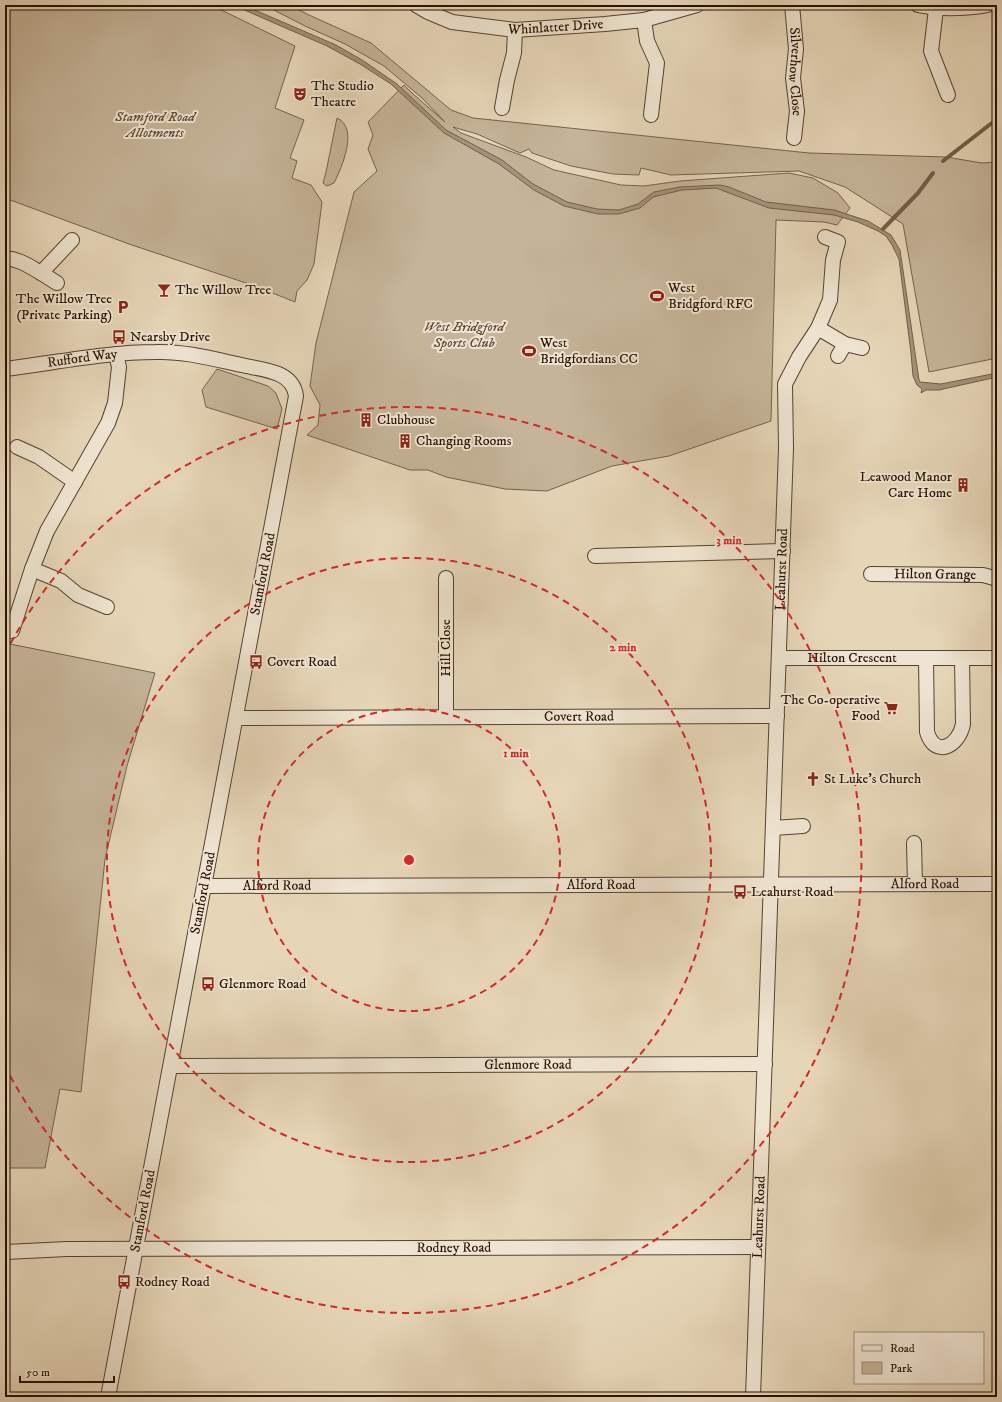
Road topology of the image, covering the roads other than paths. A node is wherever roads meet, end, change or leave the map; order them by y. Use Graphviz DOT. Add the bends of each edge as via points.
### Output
graph roads {
  1 [pos="416,5"];
  2 [pos="697,5"];
  3 [pos="792,5"];
  4 [pos="918,5"];
  5 [pos="987,5"];
  6 [pos="936,9"];
  7 [pos="644,20"];
  8 [pos="515,30"];
  9 [pos="948,95"];
  10 [pos="502,108"];
  11 [pos="651,115"];
  12 [pos="794,138"];
  13 [pos="825,237"];
  14 [pos="72,240"];
  15 [pos="5,258"];
  16 [pos="41,273"];
  17 [pos="57,282"];
  18 [pos="818,328"];
  19 [pos="862,348"];
  20 [pos="116,354"];
  21 [pos="5,369"];
  22 [pos="295,389"];
  23 [pos="17,447"];
  24 [pos="75,482"];
  25 [pos="782,551"];
  26 [pos="595,556"];
  27 [pos="32,569"];
  28 [pos="872,574"];
  29 [pos="446,578"];
  30 [pos="997,580"];
  31 [pos="107,607"];
  32 [pos="12,631"];
  33 [pos="779,658"];
  34 [pos="926,658"];
  35 [pos="962,658"];
  36 [pos="997,658"];
  37 [pos="777,716"];
  38 [pos="446,717"];
  39 [pos="236,718"];
  40 [pos="803,826"];
  41 [pos="773,828"];
  42 [pos="914,843"];
  43 [pos="771,884"];
  44 [pos="915,884"];
  45 [pos="997,884"];
  46 [pos="205,886"];
  47 [pos="765,1064"];
  48 [pos="171,1066"];
  49 [pos="758,1247"];
  50 [pos="136,1249"];
  51 [pos="5,1252"];
  52 [pos="108,1397"];
  53 [pos="753,1397"];
  1 -- 8 [label="street, Whinlatter Drive" via="452,22"];
  2 -- 7 [label="street, Whinlatter Drive"];
  3 -- 12 [label="street, Silverhow Close" via="796,49 793,78 797,111"];
  4 -- 6 [label="street"];
  5 -- 6 [label="street" via="964,9"];
  6 -- 9 [label="street" via="931,51"];
  7 -- 8 [label="street, Whinlatter Drive"];
  7 -- 11 [label="street" via="646,41 657,63"];
  8 -- 10 [label="street" via="514,53"];
  13 -- 18 [label="street, Leahurst Road" via="838,242 833,260 830,300"];
  14 -- 16 [label="street"];
  15 -- 16 [label="street" via="26,264"];
  16 -- 17 [label="street"];
  18 -- 19 [label="street" via="841,350"];
  18 -- 25 [label="street, Leahurst Road" via="799,356 785,384 786,448"];
  20 -- 21 [label="street, Rufford Way"];
  20 -- 22 [label="street, Rufford Way" via="158,352 212,359 273,372 287,378"];
  20 -- 24 [label="street" via="116,403 108,423"];
  22 -- 39 [label="street, Stamford Road" via="291,426"];
  23 -- 24 [label="street" via="39,457"];
  24 -- 27 [label="street" via="48,530"];
  25 -- 26 [label="street"];
  25 -- 33 [label="street, Leahurst Road"];
  27 -- 31 [label="street" via="61,581 78,595"];
  27 -- 32 [label="street"];
  28 -- 30 [label="street, Hilton Grange" via="982,575"];
  29 -- 38 [label="street, Hill Close"];
  33 -- 34 [label="street, Hilton Crescent"];
  33 -- 37 [label="street, Leahurst Road"];
  34 -- 35 [label="street, Hilton Crescent"];
  34 -- 35 [label="street" via="927,732 934,744 943,748 954,742 962,732"];
  35 -- 36 [label="street, Hilton Crescent"];
  37 -- 38 [label="street, Covert Road"];
  37 -- 41 [label="street, Leahurst Road"];
  38 -- 39 [label="street, Covert Road"];
  39 -- 46 [label="street, Stamford Road"];
  40 -- 41 [label="street"];
  41 -- 43 [label="street, Leahurst Road"];
  42 -- 44 [label="street"];
  43 -- 44 [label="street, Alford Road"];
  43 -- 46 [label="street, Alford Road"];
  43 -- 47 [label="street, Leahurst Road"];
  44 -- 45 [label="street, Alford Road"];
  46 -- 48 [label="street, Stamford Road"];
  47 -- 48 [label="street, Glenmore Road"];
  47 -- 49 [label="street, Leahurst Road"];
  48 -- 50 [label="street, Stamford Road"];
  49 -- 50 [label="street, Rodney Road"];
  49 -- 53 [label="street, Leahurst Road"];
  50 -- 51 [label="street, Rodney Road"];
  50 -- 52 [label="street, Stamford Road"];
}
